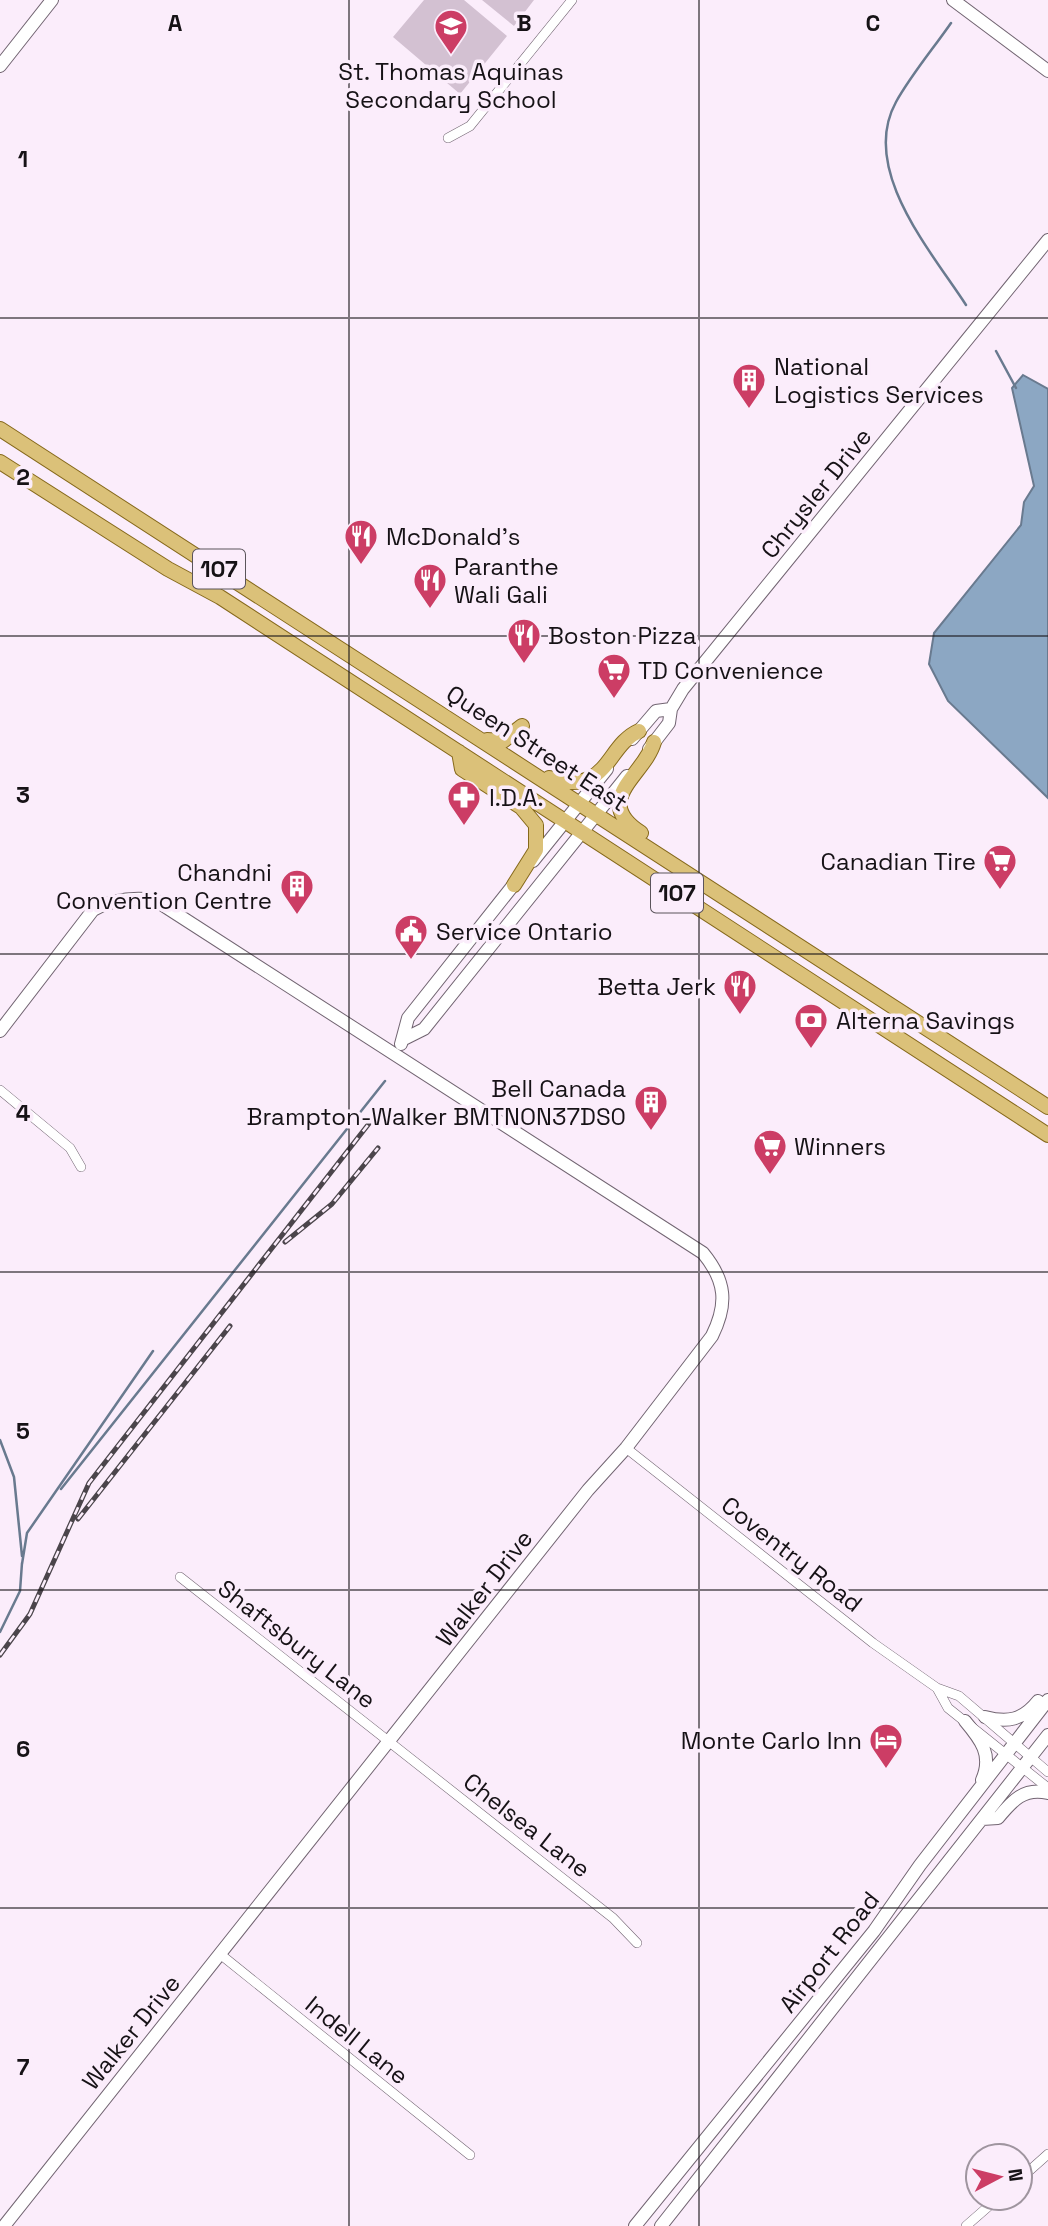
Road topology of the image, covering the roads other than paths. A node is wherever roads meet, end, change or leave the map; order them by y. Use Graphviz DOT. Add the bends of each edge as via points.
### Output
graph roads {
  1 [pos="52,0"];
  2 [pos="572,0"];
  3 [pos="953,0"];
  4 [pos="0,65"];
  5 [pos="1048,71"];
  6 [pos="448,138"];
  7 [pos="1048,240"];
  8 [pos="0,429"];
  9 [pos="0,462"];
  10 [pos="671,709"];
  11 [pos="639,731"];
  12 [pos="480,738"];
  13 [pos="654,743"];
  14 [pos="459,752"];
  15 [pos="516,761"];
  16 [pos="580,803"];
  17 [pos="597,813"];
  18 [pos="566,821"];
  19 [pos="583,832"];
  20 [pos="674,863"];
  21 [pos="514,885"];
  22 [pos="0,1031"];
  23 [pos="404,1039"];
  24 [pos="395,1053"];
  25 [pos="0,1090"];
  26 [pos="1048,1107"];
  27 [pos="1048,1135"];
  28 [pos="81,1167"];
  29 [pos="626,1448"];
  30 [pos="180,1577"];
  31 [pos="937,1688"];
  32 [pos="1048,1692"];
  33 [pos="1048,1700"];
  34 [pos="985,1717"];
  35 [pos="965,1721"];
  36 [pos="1048,1735"];
  37 [pos="390,1741"];
  38 [pos="1015,1742"];
  39 [pos="1006,1754"];
  40 [pos="1027,1762"];
  41 [pos="1048,1772"];
  42 [pos="1048,1790"];
  43 [pos="973,1796"];
  44 [pos="982,1819"];
  45 [pos="637,1943"];
  46 [pos="220,1954"];
  47 [pos="1048,2154"];
  48 [pos="470,2155"];
  49 [pos="1034,2166"];
  50 [pos="982,2212"];
  51 [pos="4,2226"];
  52 [pos="635,2226"];
  53 [pos="661,2226"];
  54 [pos="966,2226"];
  1 -- 4 [label="street"];
  2 -- 6 [label="street" via="470,126"];
  3 -- 5 [label="street"];
  7 -- 10 [label="street, Chrysler Drive" via="721,641"];
  8 -- 12 [label="main road, Queen Street East / 107"];
  9 -- 14 [label="main road, Queen Street East / 107"];
  10 -- 11 [label="street, Chrysler Drive" via="656,711"];
  10 -- 13 [label="street, Chrysler Drive" via="669,723"];
  11 -- 15 [label="main road" via="603,771 584,779 558,781"];
  11 -- 16 [label="street, Chrysler Drive"];
  12 -- 15 [label="main road, Queen Street East / 107"];
  12 -- 15 [label="main road" via="503,741 522,726"];
  13 -- 17 [label="street, Chrysler Drive"];
  13 -- 20 [label="main road" via="624,786 621,806 629,824 672,853"];
  14 -- 18 [label="main road, Queen Street East / 107"];
  14 -- 21 [label="main road" via="462,769 521,807 536,825 536,850"];
  15 -- 16 [label="main road, Queen Street East / 107"];
  16 -- 17 [label="main road, Queen Street East / 107"];
  16 -- 18 [label="street, Chrysler Drive"];
  17 -- 19 [label="street, Chrysler Drive"];
  17 -- 20 [label="main road, Queen Street East / 107"];
  18 -- 19 [label="main road, Queen Street East / 107"];
  18 -- 21 [label="street, Chrysler Drive"];
  19 -- 23 [label="street, Chrysler Drive" via="424,1029"];
  19 -- 27 [label="main road, Queen Street East / 107"];
  20 -- 26 [label="main road, Queen Street East / 107"];
  21 -- 23 [label="street, Chrysler Drive" via="408,1018"];
  22 -- 24 [label="street, Walker Drive" via="93,910 137,898 155,900 174,910"];
  23 -- 24 [label="street"];
  24 -- 29 [label="street, Walker Drive" via="703,1253 713,1265 722,1282 721,1319"];
  25 -- 28 [label="street" via="70,1148"];
  29 -- 31 [label="street, Coventry Road"];
  29 -- 37 [label="street, Walker Drive"];
  30 -- 37 [label="street, Shaftsbury Lane"];
  31 -- 34 [label="street, Coventry Road" via="959,1696"];
  31 -- 35 [label="street, Coventry Road" via="948,1708"];
  32 -- 34 [label="street" via="1015,1720"];
  33 -- 38 [label="street, Airport Road"];
  34 -- 38 [label="street, Coventry Road"];
  35 -- 39 [label="street, Coventry Road"];
  35 -- 43 [label="street" via="981,1740 987,1759"];
  36 -- 40 [label="street, Airport Road"];
  37 -- 45 [label="street, Chelsea Lane" via="613,1918"];
  37 -- 46 [label="street, Walker Drive"];
  38 -- 39 [label="street, Airport Road"];
  38 -- 40 [label="street, Coventry Road"];
  39 -- 40 [label="street, Coventry Road"];
  39 -- 43 [label="street, Airport Road"];
  40 -- 41 [label="street"];
  40 -- 42 [label="street"];
  40 -- 44 [label="street, Airport Road"];
  42 -- 44 [label="street" via="1027,1792 998,1818"];
  43 -- 52 [label="street, Airport Road" via="874,1931"];
  44 -- 53 [label="street, Airport Road"];
  46 -- 48 [label="street, Indell Lane"];
  46 -- 51 [label="street, Walker Drive"];
  47 -- 49 [label="street"];
  50 -- 54 [label="street"];
}
